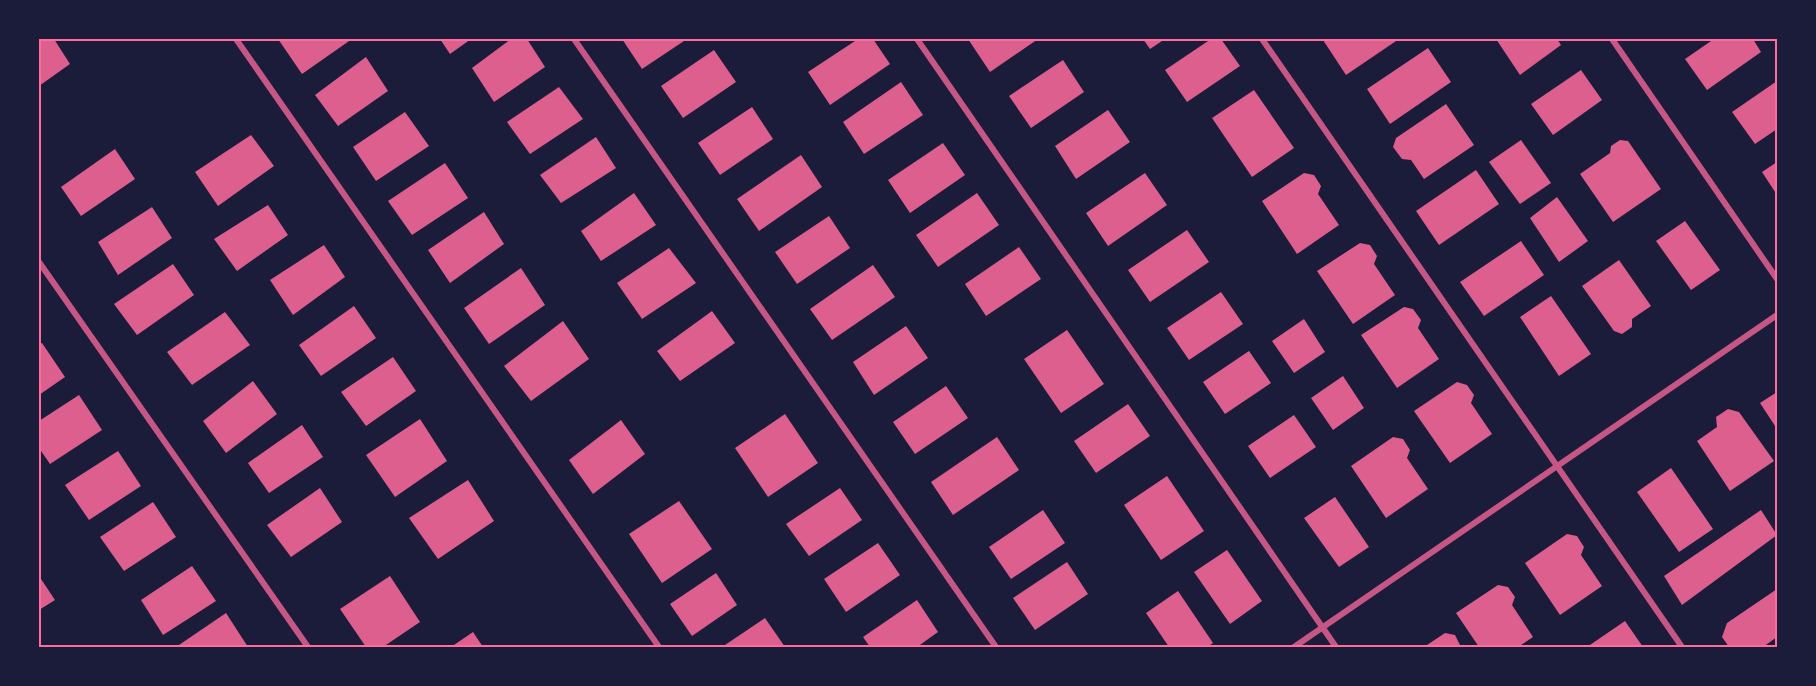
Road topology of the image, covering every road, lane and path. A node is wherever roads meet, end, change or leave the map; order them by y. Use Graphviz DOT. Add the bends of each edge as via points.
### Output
graph roads {
  1 [pos="236,39"];
  2 [pos="574,39"];
  3 [pos="917,39"];
  4 [pos="1262,39"];
  5 [pos="1612,39"];
  6 [pos="39,262"];
  7 [pos="1777,279"];
  8 [pos="1777,315"];
  9 [pos="1557,466"];
  10 [pos="1322,628"];
  11 [pos="308,647"];
  12 [pos="659,647"];
  13 [pos="996,647"];
  14 [pos="1294,647"];
  15 [pos="1336,647"];
  16 [pos="1682,647"];
  1 -- 12 [label="street"];
  2 -- 13 [label="street"];
  3 -- 10 [label="street"];
  4 -- 9 [label="street"];
  5 -- 7 [label="street"];
  6 -- 11 [label="street"];
  8 -- 9 [label="street"];
  9 -- 10 [label="street"];
  9 -- 16 [label="street"];
  10 -- 14 [label="street"];
  10 -- 15 [label="street"];
}
